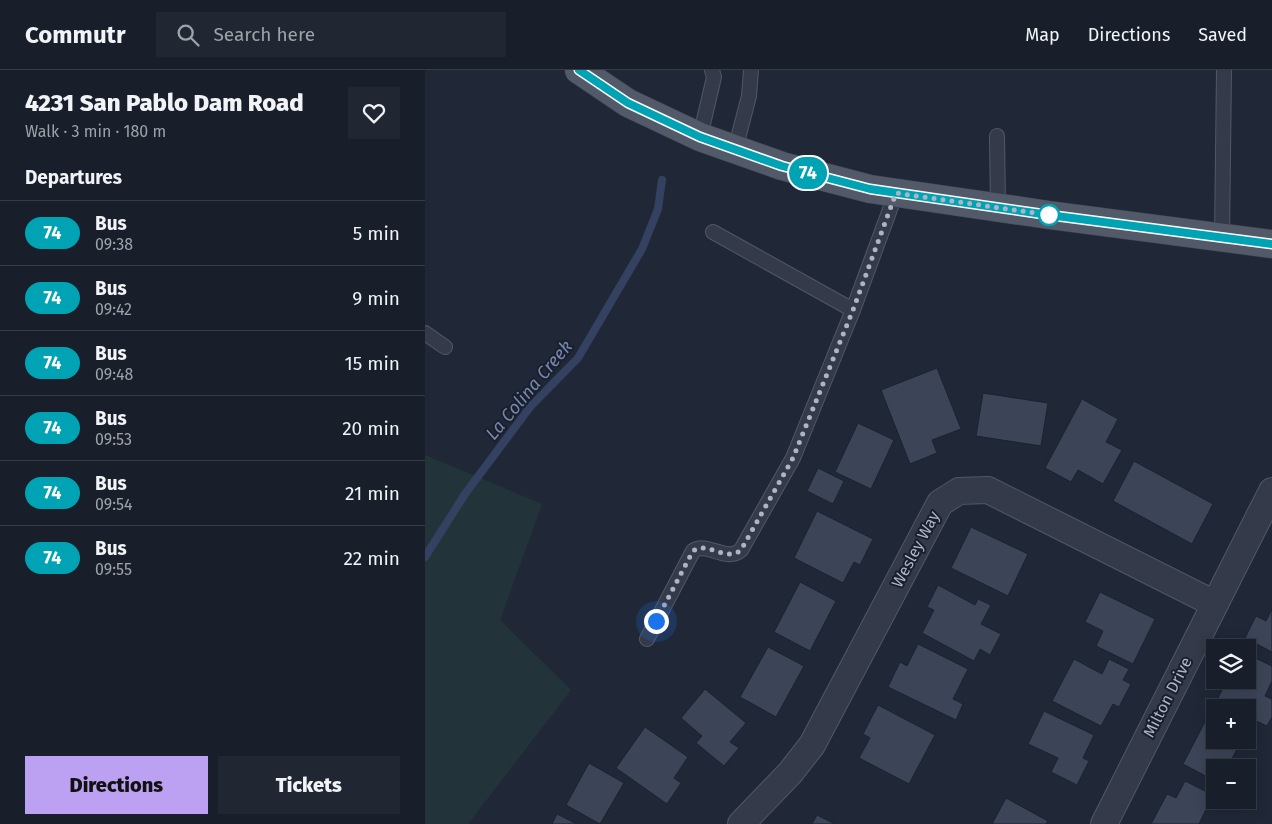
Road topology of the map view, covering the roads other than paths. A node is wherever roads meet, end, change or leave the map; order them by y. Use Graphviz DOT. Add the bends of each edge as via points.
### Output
graph roads {
  1 [pos="579,70"];
  2 [pos="713,70"];
  3 [pos="751,70"];
  4 [pos="1224,70"];
  5 [pos="997,136"];
  6 [pos="700,137"];
  7 [pos="735,150"];
  8 [pos="896,193"];
  9 [pos="998,208"];
  10 [pos="713,232"];
  11 [pos="1222,238"];
  12 [pos="1272,244"];
  13 [pos="853,310"];
  14 [pos="425,333"];
  15 [pos="445,347"];
  16 [pos="1272,491"];
  17 [pos="1215,604"];
  18 [pos="647,639"];
  19 [pos="741,824"];
  20 [pos="1103,824"];
  1 -- 6 [label="main road" via="628,103"];
  2 -- 6 [label="lane"];
  3 -- 7 [label="lane" via="749,96"];
  4 -- 11 [label="lane"];
  5 -- 9 [label="lane"];
  6 -- 7 [label="main road"];
  7 -- 8 [label="main road" via="782,166"];
  8 -- 9 [label="main road"];
  8 -- 13 [label="lane"];
  9 -- 11 [label="main road"];
  10 -- 13 [label="lane"];
  11 -- 12 [label="main road"];
  13 -- 18 [label="lane" via="793,458 741,550 729,554 702,548 693,551"];
  14 -- 15 [label="lane"];
  16 -- 17 [label="street, Milton Drive"];
  17 -- 19 [label="street, Wesley Way" via="988,490 959,491 940,503 812,745"];
  17 -- 20 [label="street, Milton Drive"];
}
